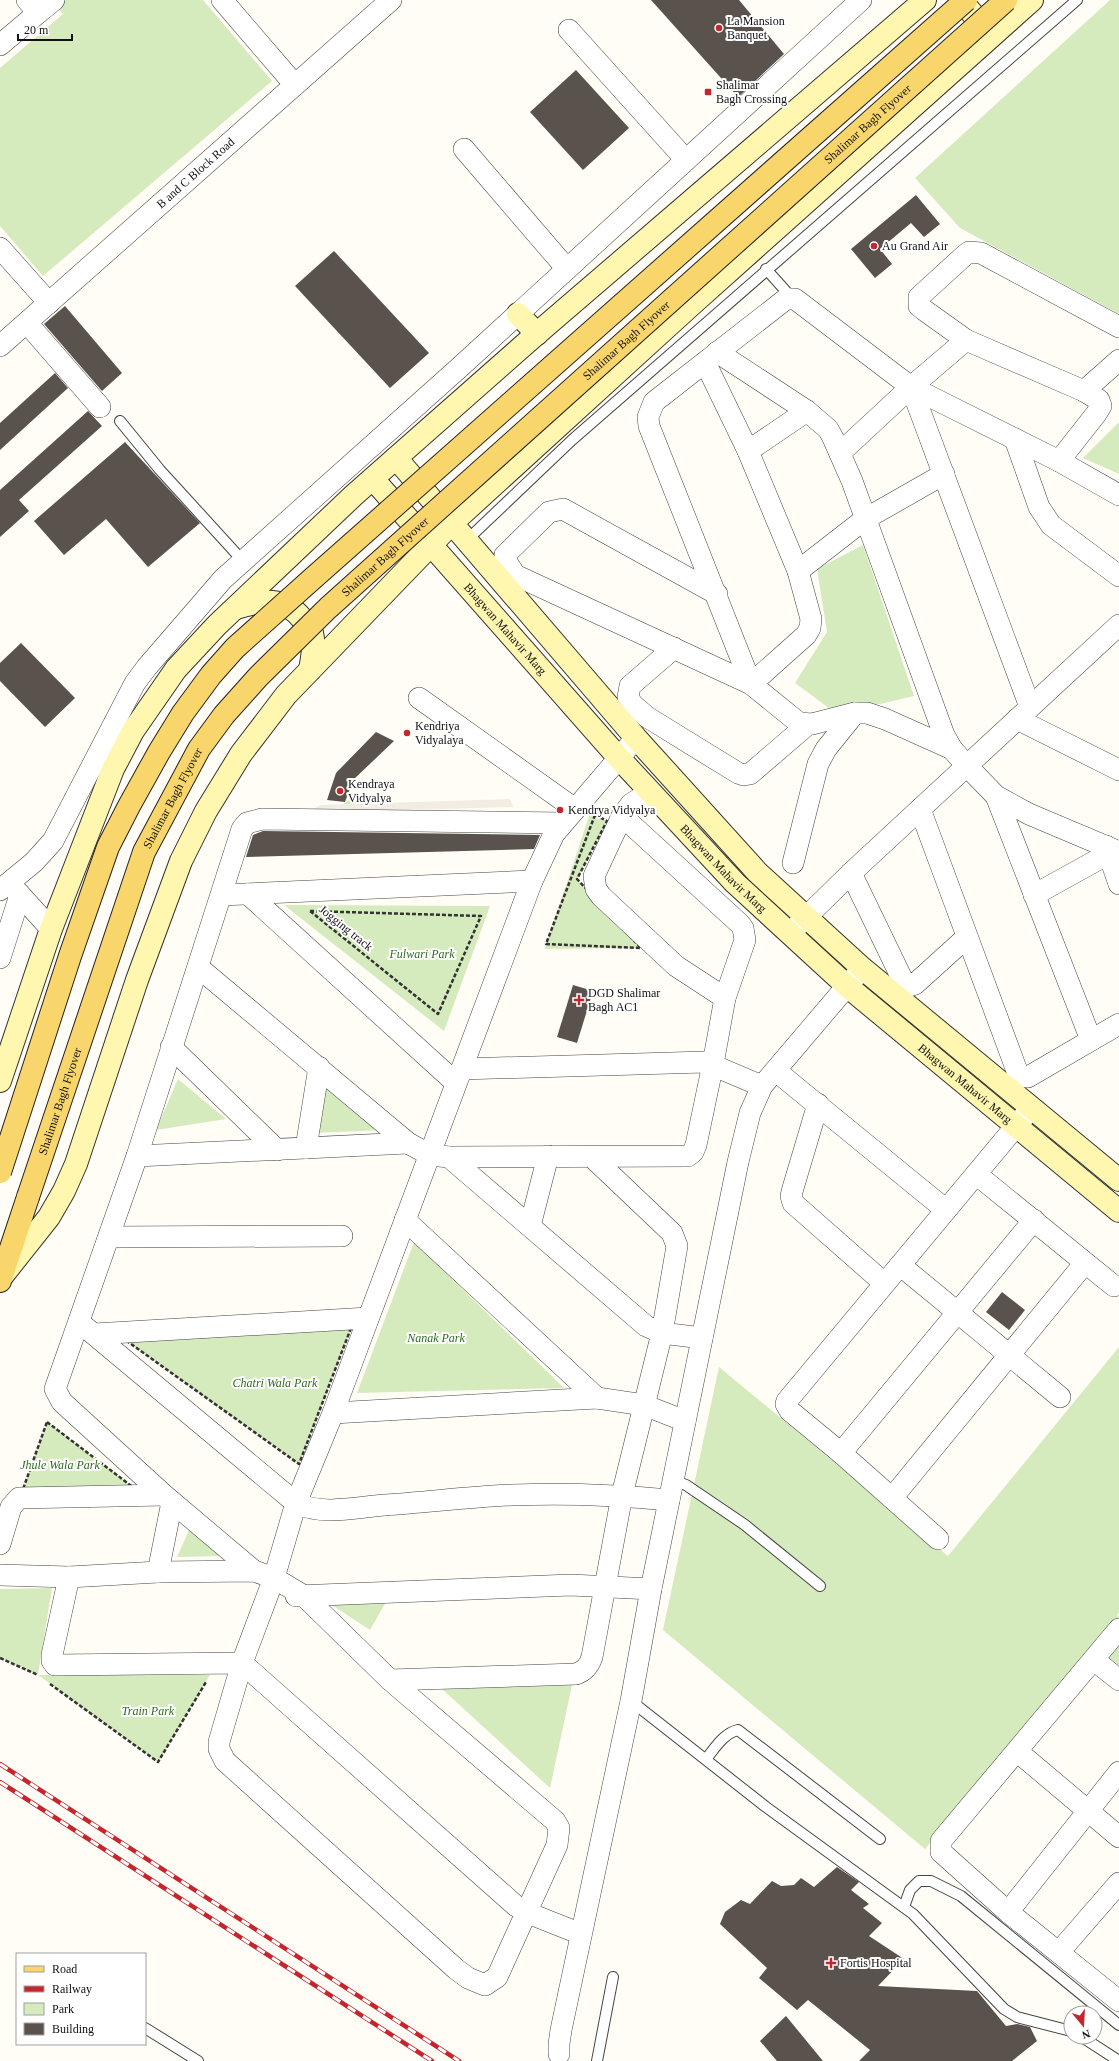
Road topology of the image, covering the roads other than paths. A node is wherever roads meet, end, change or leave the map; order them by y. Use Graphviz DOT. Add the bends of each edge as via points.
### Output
graph roads {
  1 [pos="54,0"];
  2 [pos="222,0"];
  3 [pos="392,0"];
  4 [pos="861,0"];
  5 [pos="925,0"];
  6 [pos="960,0"];
  7 [pos="966,0"];
  8 [pos="1006,0"];
  9 [pos="1032,0"];
  10 [pos="1077,0"];
  11 [pos="32,6"];
  12 [pos="569,30"];
  13 [pos="992,35"];
  14 [pos="0,45"];
  15 [pos="296,85"];
  16 [pos="464,149"];
  17 [pos="686,160"];
  18 [pos="0,248"];
  19 [pos="567,269"];
  20 [pos="766,269"];
  21 [pos="792,298"];
  22 [pos="49,303"];
  23 [pos="518,314"];
  24 [pos="27,323"];
  25 [pos="1119,327"];
  26 [pos="537,334"];
  27 [pos="966,340"];
  28 [pos="0,346"];
  29 [pos="711,357"];
  30 [pos="1119,360"];
  31 [pos="911,387"];
  32 [pos="1084,392"];
  33 [pos="100,407"];
  34 [pos="807,411"];
  35 [pos="120,422"];
  36 [pos="1015,439"];
  37 [pos="748,451"];
  38 [pos="840,453"];
  39 [pos="396,458"];
  40 [pos="1059,461"];
  41 [pos="944,474"];
  42 [pos="373,479"];
  43 [pos="1119,495"];
  44 [pos="865,519"];
  45 [pos="452,523"];
  46 [pos="467,540"];
  47 [pos="431,544"];
  48 [pos="243,561"];
  49 [pos="798,571"];
  50 [pos="1119,576"];
  51 [pos="717,594"];
  52 [pos="234,609"];
  53 [pos="1119,625"];
  54 [pos="674,648"];
  55 [pos="160,652"];
  56 [pos="176,669"];
  57 [pos="310,670"];
  58 [pos="751,684"];
  59 [pos="419,698"];
  60 [pos="855,713"];
  61 [pos="1024,713"];
  62 [pos="807,725"];
  63 [pos="636,738"];
  64 [pos="952,749"];
  65 [pos="618,757"];
  66 [pos="967,766"];
  67 [pos="1119,770"];
  68 [pos="650,792"];
  69 [pos="996,796"];
  70 [pos="920,809"];
  71 [pos="569,816"];
  72 [pos="622,816"];
  73 [pos="1111,850"];
  74 [pos="793,863"];
  75 [pos="851,873"];
  76 [pos="532,881"];
  77 [pos="1119,884"];
  78 [pos="7,885"];
  79 [pos="248,894"];
  80 [pos="222,895"];
  81 [pos="1034,895"];
  82 [pos="806,917"];
  83 [pos="50,929"];
  84 [pos="790,933"];
  85 [pos="967,937"];
  86 [pos="0,958"];
  87 [pos="198,967"];
  88 [pos="862,968"];
  89 [pos="847,986"];
  90 [pos="725,998"];
  91 [pos="1119,1024"];
  92 [pos="1091,1040"];
  93 [pos="171,1047"];
  94 [pos="713,1064"];
  95 [pos="319,1067"];
  96 [pos="776,1071"];
  97 [pos="459,1076"];
  98 [pos="0,1081"];
  99 [pos="762,1086"];
  100 [pos="818,1104"];
  101 [pos="1031,1108"];
  102 [pos="1016,1126"];
  103 [pos="408,1143"];
  104 [pos="306,1148"];
  105 [pos="277,1150"];
  106 [pos="137,1156"];
  107 [pos="440,1156"];
  108 [pos="548,1156"];
  109 [pos="592,1157"];
  110 [pos="0,1172"];
  111 [pos="976,1174"];
  112 [pos="1119,1180"];
  113 [pos="946,1210"];
  114 [pos="1119,1211"];
  115 [pos="406,1220"];
  116 [pos="1034,1220"];
  117 [pos="530,1226"];
  118 [pos="342,1236"];
  119 [pos="109,1237"];
  120 [pos="1084,1264"];
  121 [pos="900,1265"];
  122 [pos="1,1279"];
  123 [pos="884,1283"];
  124 [pos="1114,1286"];
  125 [pos="958,1313"];
  126 [pos="368,1318"];
  127 [pos="87,1328"];
  128 [pos="662,1333"];
  129 [pos="702,1338"];
  130 [pos="1009,1356"];
  131 [pos="1060,1397"];
  132 [pos="597,1398"];
  133 [pos="644,1405"];
  134 [pos="333,1413"];
  135 [pos="685,1421"];
  136 [pos="841,1453"];
  137 [pos="671,1490"];
  138 [pos="622,1496"];
  139 [pos="168,1498"];
  140 [pos="892,1498"];
  141 [pos="296,1503"];
  142 [pos="938,1539"];
  143 [pos="0,1544"];
  144 [pos="254,1571"];
  145 [pos="158,1572"];
  146 [pos="0,1575"];
  147 [pos="69,1577"];
  148 [pos="274,1578"];
  149 [pos="606,1586"];
  150 [pos="820,1586"];
  151 [pos="651,1589"];
  152 [pos="304,1596"];
  153 [pos="265,1598"];
  154 [pos="1119,1629"];
  155 [pos="1094,1660"];
  156 [pos="242,1663"];
  157 [pos="390,1680"];
  158 [pos="1119,1680"];
  159 [pos="632,1702"];
  160 [pos="1018,1752"];
  161 [pos="706,1759"];
  162 [pos="1119,1772"];
  163 [pos="1089,1811"];
  164 [pos="1119,1837"];
  165 [pos="880,1839"];
  166 [pos="1119,1883"];
  167 [pos="904,1907"];
  168 [pos="1008,1912"];
  169 [pos="528,1913"];
  170 [pos="581,1934"];
  171 [pos="1059,1952"];
  172 [pos="613,1977"];
  173 [pos="1117,1995"];
  174 [pos="1119,2025"];
  175 [pos="146,2029"];
  176 [pos="1063,2029"];
  177 [pos="1094,2045"];
  178 [pos="559,2054"];
  179 [pos="198,2061"];
  180 [pos="597,2061"];
  181 [pos="1119,2061"];
  1 -- 11 [label="street"];
  2 -- 15 [label="street"];
  3 -- 15 [label="street, B and C Block Road"];
  4 -- 17 [label="street"];
  5 -- 26 [label="street"];
  6 -- 13 [label="street"];
  7 -- 110 [label="main road, bridge" via="311,580 235,648 211,675 159,752 108,847"];
  8 -- 122 [label="main road, Shalimar Bagh Flyover, bridge" via="328,608 258,677 224,715 199,749 144,852"];
  9 -- 13 [label="street"];
  10 -- 20 [label="lane"];
  11 -- 14 [label="street"];
  12 -- 17 [label="street"];
  13 -- 45 [label="street"];
  15 -- 22 [label="street, B and C Block Road"];
  16 -- 19 [label="street"];
  17 -- 19 [label="street"];
  18 -- 22 [label="street"];
  19 -- 23 [label="street"];
  20 -- 21 [label="lane"];
  20 -- 46 [label="lane" via="572,440"];
  21 -- 29 [label="street" via="786,299"];
  21 -- 31 [label="street"];
  22 -- 24 [label="street, B and C Block Road"];
  23 -- 26 [label="street"];
  23 -- 48 [label="street"];
  24 -- 28 [label="street, B and C Block Road"];
  24 -- 33 [label="street"];
  25 -- 27 [label="street" via="981,253 969,252 919,297 918,302 924,310"];
  26 -- 39 [label="street"];
  27 -- 31 [label="street"];
  27 -- 32 [label="street"];
  29 -- 34 [label="street"];
  29 -- 37 [label="street"];
  29 -- 51 [label="street" via="654,402 648,417 649,426"];
  30 -- 32 [label="street"];
  31 -- 36 [label="street"];
  31 -- 38 [label="street"];
  31 -- 41 [label="street"];
  32 -- 40 [label="street" via="1099,400 1101,406"];
  34 -- 37 [label="street"];
  34 -- 38 [label="street" via="828,429"];
  35 -- 48 [label="lane"];
  36 -- 40 [label="street"];
  36 -- 50 [label="street" via="1039,507 1051,525"];
  37 -- 49 [label="street"];
  38 -- 44 [label="street"];
  39 -- 42 [label="street"];
  39 -- 45 [label="street, Bhagwan Mahavir Marg"];
  40 -- 43 [label="street"];
  41 -- 44 [label="street"];
  41 -- 61 [label="street"];
  42 -- 47 [label="street, Bhagwan Mahavir Marg"];
  42 -- 52 [label="street"];
  44 -- 49 [label="street"];
  44 -- 64 [label="street" via="944,735"];
  45 -- 46 [label="street, Bhagwan Mahavir Marg"];
  45 -- 47 [label="street"];
  46 -- 63 [label="street, Bhagwan Mahavir Marg"];
  47 -- 57 [label="street"];
  47 -- 65 [label="street, Bhagwan Mahavir Marg"];
  48 -- 55 [label="street" via="210,592"];
  49 -- 58 [label="street" via="811,619 810,628 806,636"];
  51 -- 54 [label="street" via="562,509 549,512 507,551 506,560 515,575"];
  51 -- 58 [label="street"];
  52 -- 56 [label="street"];
  52 -- 57 [label="street" via="258,601 275,602 291,608 312,632"];
  53 -- 61 [label="street"];
  54 -- 58 [label="street"];
  54 -- 62 [label="street" via="630,686 628,697 647,717 738,773 750,774"];
  55 -- 56 [label="street"];
  55 -- 78 [label="street" via="147,667 125,702 53,841 34,862"];
  56 -- 83 [label="street" via="121,751"];
  57 -- 122 [label="street" via="286,695 241,754 181,861 137,980 76,1164 49,1218"];
  58 -- 62 [label="street" via="799,723"];
  59 -- 71 [label="street"];
  60 -- 62 [label="street"];
  60 -- 64 [label="street" via="875,715"];
  60 -- 74 [label="street" via="826,749 818,764"];
  61 -- 66 [label="street"];
  61 -- 67 [label="street"];
  63 -- 65 [label="street"];
  63 -- 82 [label="street, Bhagwan Mahavir Marg" via="757,872"];
  64 -- 66 [label="street"];
  65 -- 68 [label="street, Bhagwan Mahavir Marg"];
  65 -- 71 [label="street"];
  66 -- 69 [label="street"];
  66 -- 70 [label="street"];
  68 -- 72 [label="street" via="631,804"];
  68 -- 84 [label="street, Bhagwan Mahavir Marg" via="735,883"];
  69 -- 73 [label="street" via="1029,814"];
  69 -- 81 [label="street"];
  70 -- 75 [label="street"];
  70 -- 85 [label="street"];
  71 -- 76 [label="street" via="554,834"];
  71 -- 80 [label="street" via="253,820 246,823 242,829"];
  72 -- 90 [label="street" via="743,928 745,940"];
  72 -- 90 [label="street" via="594,876 596,889 676,966"];
  73 -- 77 [label="street"];
  73 -- 81 [label="street"];
  75 -- 82 [label="street"];
  75 -- 85 [label="street" via="906,987 915,984"];
  76 -- 79 [label="street"];
  76 -- 97 [label="street"];
  78 -- 83 [label="street"];
  78 -- 86 [label="street"];
  79 -- 80 [label="street"];
  79 -- 97 [label="street"];
  80 -- 87 [label="street"];
  81 -- 92 [label="street"];
  82 -- 84 [label="street"];
  82 -- 88 [label="street, Bhagwan Mahavir Marg"];
  83 -- 98 [label="street"];
  84 -- 89 [label="street, Bhagwan Mahavir Marg"];
  85 -- 92 [label="street" via="1021,1076 1028,1077"];
  87 -- 93 [label="street"];
  87 -- 95 [label="street"];
  88 -- 89 [label="street"];
  88 -- 101 [label="street, Bhagwan Mahavir Marg"];
  89 -- 96 [label="street"];
  89 -- 102 [label="street, Bhagwan Mahavir Marg"];
  90 -- 94 [label="street"];
  91 -- 92 [label="street"];
  93 -- 105 [label="street"];
  93 -- 106 [label="street"];
  94 -- 97 [label="street" via="697,1061"];
  94 -- 99 [label="street"];
  94 -- 109 [label="street" via="696,1145 688,1156"];
  95 -- 103 [label="street"];
  95 -- 104 [label="street"];
  96 -- 99 [label="street"];
  96 -- 100 [label="street"];
  97 -- 107 [label="street"];
  99 -- 129 [label="street" via="750,1113 738,1162"];
  100 -- 113 [label="street"];
  100 -- 123 [label="street" via="793,1188 793,1203"];
  101 -- 102 [label="street"];
  101 -- 112 [label="street, Bhagwan Mahavir Marg"];
  102 -- 111 [label="street"];
  102 -- 114 [label="street, Bhagwan Mahavir Marg"];
  103 -- 104 [label="street"];
  103 -- 107 [label="street"];
  104 -- 105 [label="street"];
  105 -- 106 [label="street"];
  106 -- 119 [label="street"];
  107 -- 108 [label="street"];
  107 -- 115 [label="street"];
  107 -- 117 [label="street"];
  108 -- 109 [label="street"];
  108 -- 117 [label="street"];
  109 -- 128 [label="street" via="672,1233 675,1240 676,1255"];
  111 -- 113 [label="street"];
  111 -- 116 [label="street"];
  113 -- 121 [label="street"];
  115 -- 126 [label="street"];
  115 -- 132 [label="street"];
  116 -- 120 [label="street"];
  116 -- 125 [label="street"];
  117 -- 128 [label="street" via="646,1326"];
  118 -- 119 [label="street"];
  119 -- 127 [label="street"];
  120 -- 124 [label="street"];
  120 -- 130 [label="street"];
  121 -- 123 [label="street"];
  121 -- 125 [label="street"];
  123 -- 136 [label="street" via="787,1401 786,1406 790,1411"];
  125 -- 130 [label="street"];
  125 -- 136 [label="street"];
  126 -- 127 [label="street"];
  126 -- 134 [label="street"];
  127 -- 139 [label="street" via="57,1380 55,1389 58,1396"];
  127 -- 141 [label="street"];
  128 -- 129 [label="street"];
  128 -- 133 [label="street"];
  129 -- 135 [label="street"];
  130 -- 131 [label="street"];
  130 -- 140 [label="street"];
  132 -- 133 [label="street"];
  132 -- 134 [label="street"];
  133 -- 135 [label="street"];
  133 -- 138 [label="street"];
  134 -- 141 [label="street"];
  135 -- 137 [label="street"];
  136 -- 140 [label="street"];
  137 -- 138 [label="street"];
  137 -- 150 [label="lane" via="686,1485 745,1525"];
  137 -- 151 [label="street"];
  138 -- 141 [label="street" via="511,1495 337,1509 304,1507"];
  138 -- 149 [label="street"];
  139 -- 143 [label="street" via="18,1498 11,1507"];
  139 -- 144 [label="street"];
  139 -- 145 [label="street"];
  140 -- 142 [label="street"];
  141 -- 148 [label="street"];
  144 -- 145 [label="street"];
  144 -- 148 [label="street"];
  145 -- 147 [label="street"];
  146 -- 147 [label="street"];
  147 -- 156 [label="street" via="52,1655 55,1665"];
  148 -- 152 [label="street"];
  148 -- 153 [label="street"];
  149 -- 151 [label="street"];
  149 -- 152 [label="street" via="570,1585"];
  149 -- 157 [label="street" via="592,1657 589,1666 583,1672"];
  151 -- 159 [label="street"];
  152 -- 153 [label="street"];
  152 -- 157 [label="street"];
  153 -- 156 [label="street"];
  154 -- 155 [label="street"];
  155 -- 158 [label="street"];
  155 -- 160 [label="street"];
  156 -- 169 [label="street" via="504,1895"];
  156 -- 169 [label="street" via="219,1742 219,1749 225,1761 422,1940 468,1978 485,1985 498,1977"];
  157 -- 169 [label="street" via="555,1821 559,1828 557,1845"];
  159 -- 161 [label="lane"];
  159 -- 170 [label="street"];
  160 -- 163 [label="street"];
  160 -- 168 [label="street" via="941,1841 941,1852"];
  161 -- 165 [label="lane" via="731,1731 738,1730"];
  161 -- 167 [label="lane" via="766,1807"];
  162 -- 163 [label="street"];
  163 -- 164 [label="street"];
  163 -- 168 [label="street"];
  166 -- 171 [label="street"];
  167 -- 174 [label="lane" via="910,1890 919,1881 931,1881 945,1887 1001,1927"];
  167 -- 176 [label="lane" via="920,1920 1004,2009 1017,2017"];
  168 -- 171 [label="street"];
  169 -- 170 [label="street"];
  170 -- 178 [label="street" via="558,2044"];
  171 -- 173 [label="street"];
  172 -- 180 [label="lane"];
  175 -- 179 [label="lane"];
  177 -- 181 [label="lane"];
}
